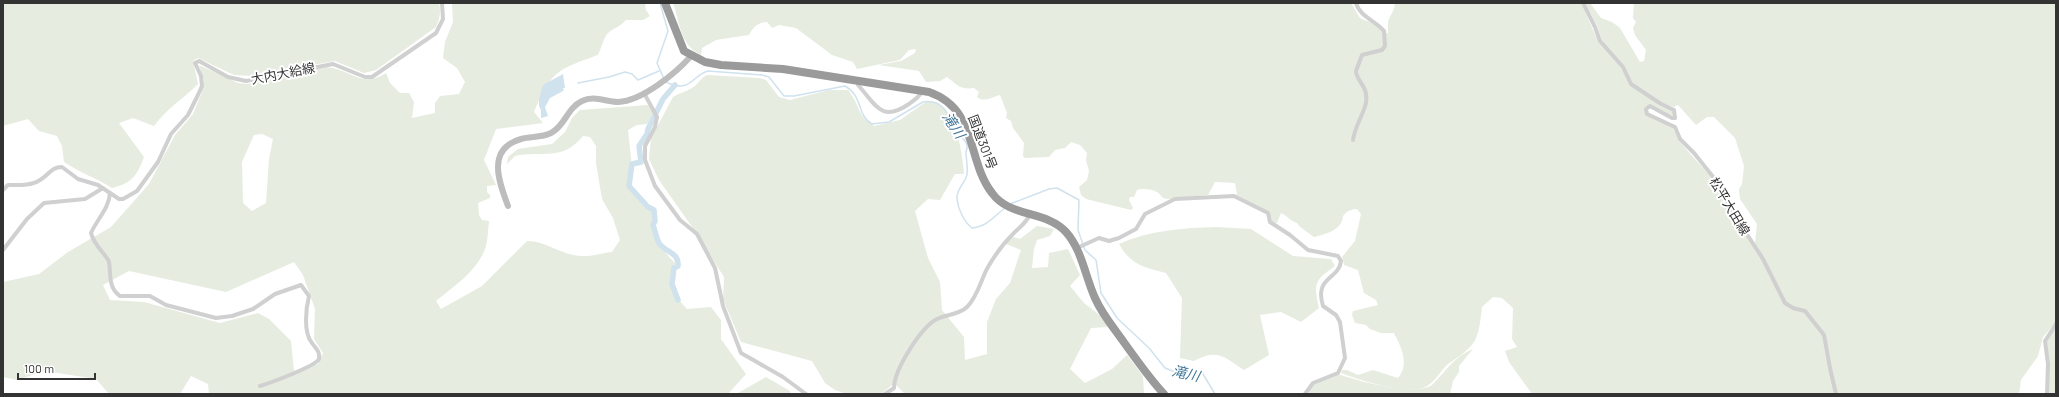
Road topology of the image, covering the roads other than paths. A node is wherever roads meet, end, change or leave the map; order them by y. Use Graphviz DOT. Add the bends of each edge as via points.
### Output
graph roads {
  1 [pos="442,3"];
  2 [pos="665,3"];
  3 [pos="1356,3"];
  4 [pos="1583,3"];
  5 [pos="691,56"];
  6 [pos="857,80"];
  7 [pos="922,91"];
  8 [pos="644,92"];
  9 [pos="1353,140"];
  10 [pos="103,188"];
  11 [pos="3,190"];
  12 [pos="110,193"];
  13 [pos="508,206"];
  14 [pos="1030,214"];
  15 [pos="1076,248"];
  16 [pos="3,250"];
  17 [pos="2056,324"];
  18 [pos="260,386"];
  19 [pos="806,394"];
  20 [pos="885,394"];
  21 [pos="1164,394"];
  22 [pos="1305,394"];
  23 [pos="1836,394"];
  24 [pos="2047,394"];
  1 -- 12 [label="street, 大内大給線" via="443,19 436,33 372,77 365,77 333,64 240,80 221,74 204,62 198,61 195,63 202,86 198,96 188,115 171,134 149,175 137,191 123,199"];
  2 -- 5 [label="highway, 国道301号" via="680,44"];
  3 -- 9 [label="street" via="1359,11 1384,31 1385,44 1382,50 1362,55 1356,71 1366,101"];
  4 -- 23 [label="street, 松平大田線" via="1600,41 1623,67 1631,84 1674,110 1676,115 1672,118 1650,106 1646,109 1647,114 1675,127 1680,139 1694,152 1718,183 1728,206 1763,259 1785,303 1805,311 1824,335"];
  5 -- 6 [label="highway, 国道301号" via="714,65 769,67"];
  5 -- 8 [label="street" via="670,76"];
  6 -- 7 [label="highway, 国道301号"];
  6 -- 7 [label="street" via="858,85 878,109 886,112 894,113 900,110"];
  7 -- 14 [label="highway, 国道301号" via="945,99 957,110 987,186 996,199 1008,207"];
  8 -- 13 [label="street" via="625,101 591,98 584,100 576,104 554,131 511,144 500,156 497,172"];
  8 -- 19 [label="street" via="657,117 644,150 652,180 680,220 697,234 715,268 723,306 741,353 783,377"];
  10 -- 11 [label="street" via="78,179 67,169 57,167 40,180 29,184 8,185"];
  10 -- 12 [label="street"];
  10 -- 16 [label="street" via="85,199 44,203 27,219"];
  12 -- 18 [label="street" via="107,208 91,233 94,243 108,261 112,284 120,296 150,296 166,305 216,318 253,309 275,294 302,285 309,296 305,311 306,324 311,342 319,352 319,359 315,365"];
  14 -- 15 [label="highway, 国道301号" via="1052,221 1061,227"];
  14 -- 20 [label="street" via="1008,239 981,278 974,299 959,312 938,318 924,329 904,361 895,379 894,388"];
  15 -- 21 [label="highway, 国道301号" via="1094,297 1104,314"];
  15 -- 22 [label="street" via="1098,238 1109,241 1120,238 1136,229 1145,214 1175,199 1238,196 1268,213 1270,222 1290,235 1303,248 1340,257 1340,268 1328,277 1321,291 1323,306 1336,315 1340,322 1346,354 1338,372 1313,383"];
  17 -- 24 [label="street" via="2045,341 2048,364"];
}
